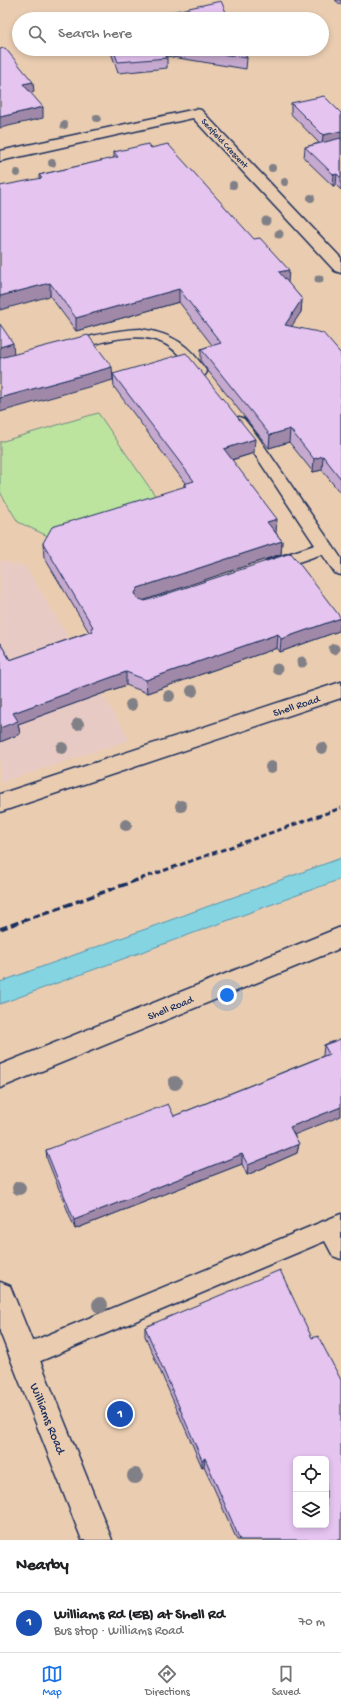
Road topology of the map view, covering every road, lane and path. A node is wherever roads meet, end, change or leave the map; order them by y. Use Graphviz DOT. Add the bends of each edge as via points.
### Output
graph roads {
  1 [pos="0,156"];
  2 [pos="341,268"];
  3 [pos="58,350"];
  4 [pos="208,382"];
  5 [pos="231,411"];
  6 [pos="324,548"];
  7 [pos="341,569"];
  8 [pos="257,570"];
  9 [pos="341,690"];
  10 [pos="0,803"];
  11 [pos="341,937"];
  12 [pos="0,1077"];
  13 [pos="337,1233"];
  14 [pos="0,1296"];
  15 [pos="24,1356"];
  16 [pos="97,1540"];
  1 -- 2 [label="street, Seafield Crescent" via="196,113"];
  3 -- 4 [label="lane" via="106,337 155,335 179,347"];
  5 -- 6 [label="lane" via="260,448"];
  6 -- 7 [label="lane"];
  6 -- 8 [label="lane"];
  9 -- 10 [label="street, Shell Road"];
  11 -- 12 [label="street, Shell Road"];
  13 -- 15 [label="lane"];
  14 -- 15 [label="street, Williams Road"];
  15 -- 16 [label="street, Williams Road"];
}
